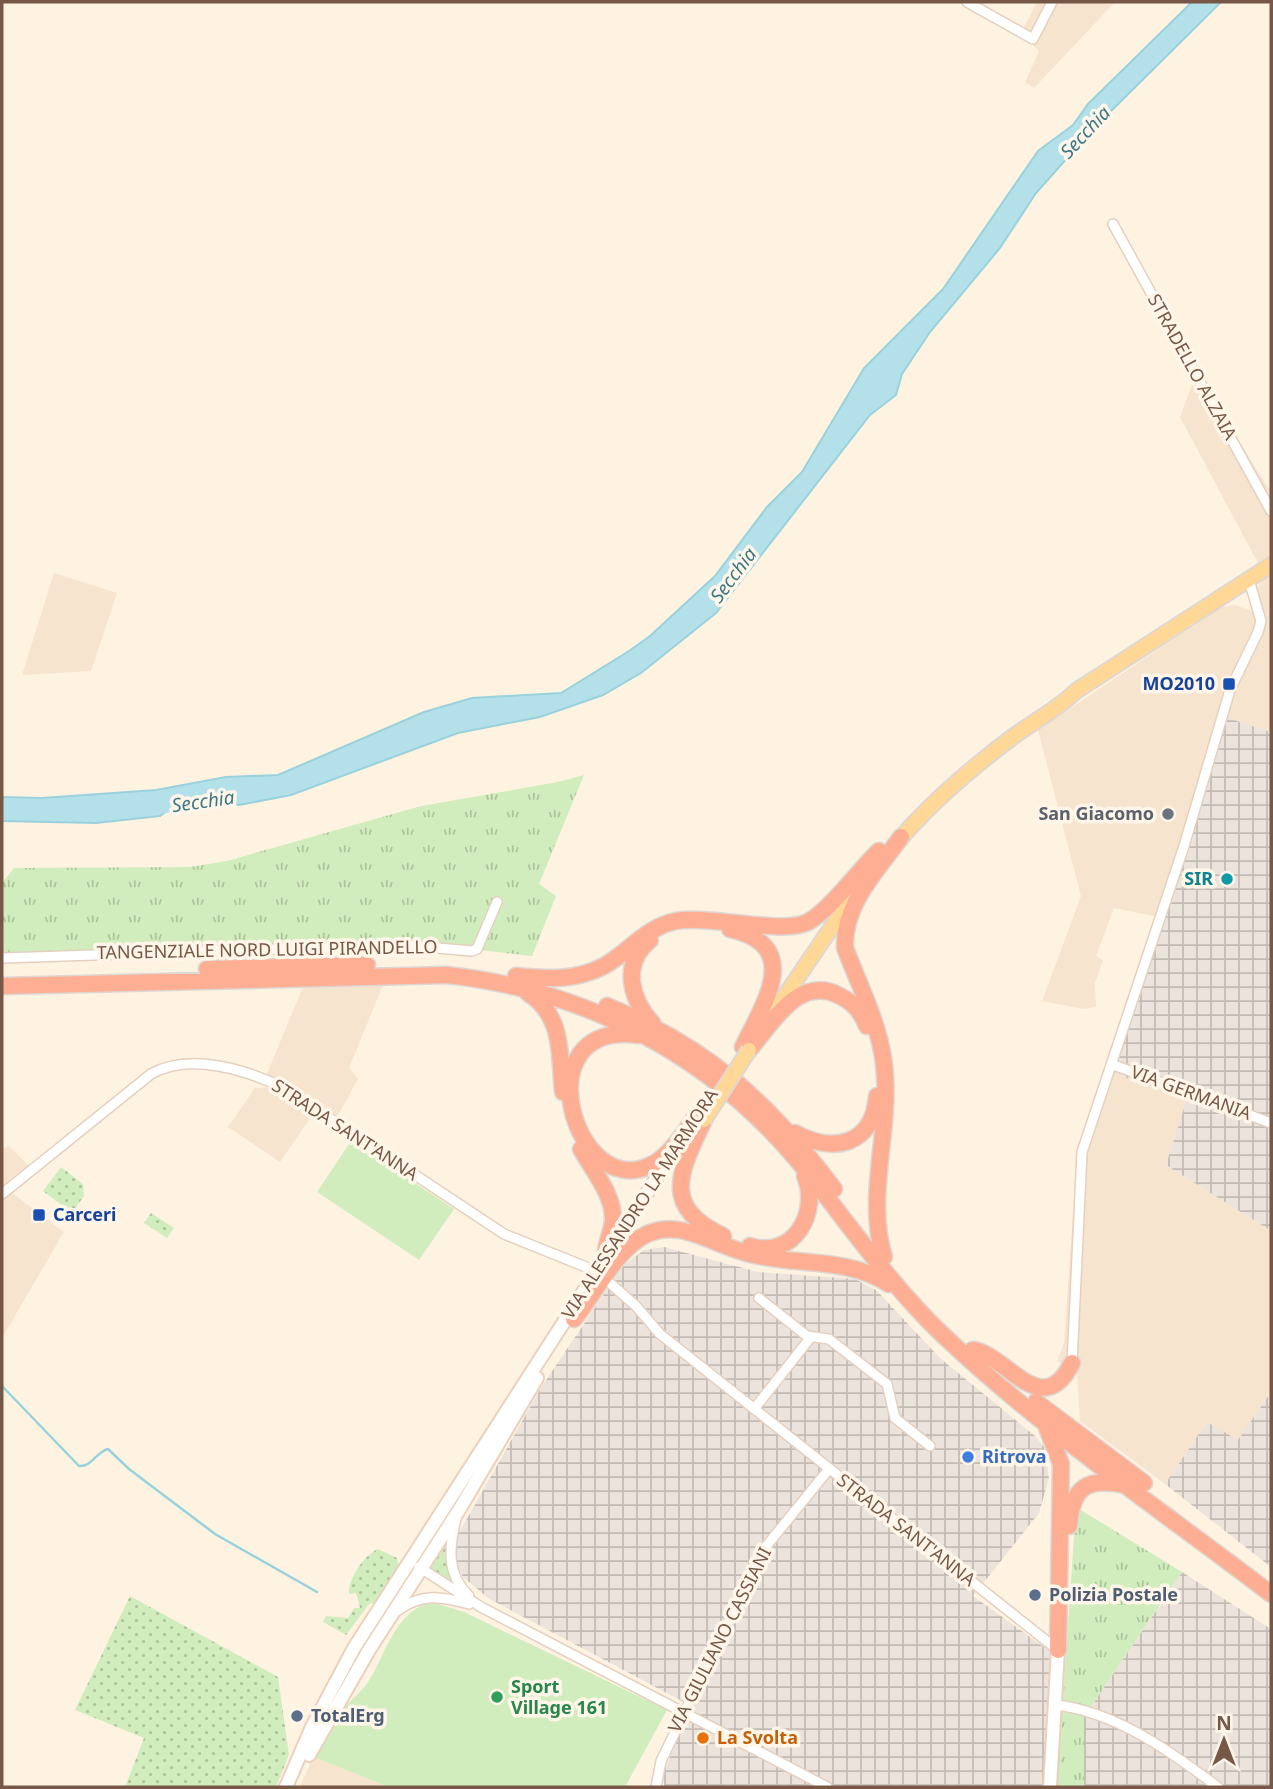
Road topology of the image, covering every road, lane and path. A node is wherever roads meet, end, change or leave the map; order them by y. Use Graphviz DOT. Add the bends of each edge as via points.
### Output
graph roads {
  1 [pos="967,2"];
  2 [pos="1052,2"];
  3 [pos="1113,224"];
  4 [pos="1271,511"];
  5 [pos="1271,565"];
  6 [pos="1244,583"];
  7 [pos="1076,691"];
  8 [pos="901,837"];
  9 [pos="879,851"];
  10 [pos="497,902"];
  11 [pos="2,958"];
  12 [pos="2,975"];
  13 [pos="517,981"];
  14 [pos="2,986"];
  15 [pos="652,1032"];
  16 [pos="746,1048"];
  17 [pos="1111,1064"];
  18 [pos="701,1118"];
  19 [pos="1271,1123"];
  20 [pos="789,1130"];
  21 [pos="798,1161"];
  22 [pos="2,1194"];
  23 [pos="606,1258"];
  24 [pos="884,1258"];
  25 [pos="586,1267"];
  26 [pos="611,1284"];
  27 [pos="900,1291"];
  28 [pos="759,1298"];
  29 [pos="575,1319"];
  30 [pos="811,1337"];
  31 [pos="972,1350"];
  32 [pos="1072,1363"];
  33 [pos="754,1409"];
  34 [pos="1041,1418"];
  35 [pos="1066,1431"];
  36 [pos="930,1446"];
  37 [pos="829,1469"];
  38 [pos="1129,1485"];
  39 [pos="459,1510"];
  40 [pos="409,1561"];
  41 [pos="421,1569"];
  42 [pos="1271,1581"];
  43 [pos="1271,1594"];
  44 [pos="481,1607"];
  45 [pos="393,1614"];
  46 [pos="1058,1650"];
  47 [pos="1055,1705"];
  48 [pos="683,1712"];
  49 [pos="286,1787"];
  50 [pos="294,1787"];
  51 [pos="656,1787"];
  52 [pos="827,1787"];
  53 [pos="1050,1787"];
  54 [pos="1219,1787"];
  1 -- 2 [label="street" via="1032,40"];
  3 -- 4 [label="street, STRADELLO ALZAIA"];
  5 -- 6 [label="main road, VIA ALESSANDRO LA MARMORA"];
  6 -- 7 [label="main road, VIA ALESSANDRO LA MARMORA"];
  6 -- 17 [label="street" via="1258,610 1258,632 1230,690"];
  7 -- 8 [label="main road, VIA ALESSANDRO LA MARMORA" via="976,766"];
  7 -- 9 [label="main road, VIA ALESSANDRO LA MARMORA" via="1062,694 970,760"];
  8 -- 16 [label="main road, VIA ALESSANDRO LA MARMORA" via="845,906"];
  8 -- 24 [label="highway" via="851,908 845,938 884,1060 875,1221"];
  9 -- 13 [label="highway" via="820,914 798,926 721,919 673,922 644,935 605,966 565,980"];
  9 -- 16 [label="main road, VIA ALESSANDRO LA MARMORA" via="838,903"];
  10 -- 11 [label="street" via="477,949 472,951 402,945"];
  12 -- 13 [label="highway, TANGENZIALE NORD LUIGI PIRANDELLO" via="413,964 470,968"];
  13 -- 14 [label="highway, TANGENZIALE NORD LUIGI PIRANDELLO" via="411,975"];
  13 -- 15 [label="highway, TANGENZIALE NORD LUIGI PIRANDELLO" via="586,997"];
  13 -- 23 [label="highway" via="548,1010 556,1027 569,1124 612,1206"];
  15 -- 16 [label="highway" via="631,986 631,972 642,947 668,931 730,929 748,933 761,943 773,964 772,990"];
  15 -- 18 [label="highway" via="607,1035 582,1050 574,1063 570,1079 573,1105 590,1149 620,1170 650,1166"];
  15 -- 20 [label="highway, TANGENZIALE NORD LUIGI PIRANDELLO" via="711,1061"];
  15 -- 21 [label="highway, TANGENZIALE NORD LUIGI PIRANDELLO" via="739,1099"];
  16 -- 18 [label="main road, VIA ALESSANDRO LA MARMORA, bridge"];
  16 -- 20 [label="highway" via="788,1004 808,992 834,992 862,1014 872,1038 878,1079 872,1119 857,1136 831,1146"];
  17 -- 19 [label="street, VIA GERMANIA"];
  17 -- 32 [label="street" via="1080,1159"];
  18 -- 21 [label="highway" via="681,1169 682,1202 707,1228 732,1240 756,1248 774,1247 799,1233 810,1205 807,1179"];
  18 -- 23 [label="main road, VIA ALESSANDRO LA MARMORA"];
  18 -- 29 [label="main road, VIA ALESSANDRO LA MARMORA"];
  20 -- 24 [label="highway, TANGENZIALE NORD LUIGI PIRANDELLO"];
  21 -- 27 [label="highway, TANGENZIALE NORD LUIGI PIRANDELLO"];
  22 -- 25 [label="street, STRADA SANT'ANNA" via="151,1074 177,1065 220,1068 248,1073 284,1088 504,1234"];
  23 -- 40 [label="main road, VIA ALESSANDRO LA MARMORA"];
  24 -- 31 [label="highway, TANGENZIALE NORD LUIGI PIRANDELLO"];
  26 -- 33 [label="street, STRADA SANT'ANNA" via="660,1334"];
  27 -- 29 [label="highway" via="858,1268 768,1258 667,1229 629,1247"];
  27 -- 34 [label="highway, TANGENZIALE NORD LUIGI PIRANDELLO" via="992,1380"];
  28 -- 30 [label="street"];
  29 -- 39 [label="main road, VIA ALESSANDRO LA MARMORA"];
  30 -- 33 [label="street"];
  30 -- 36 [label="street" via="829,1339 887,1384 895,1418"];
  31 -- 32 [label="highway" via="985,1352 1027,1385 1042,1388 1066,1375"];
  31 -- 35 [label="highway, TANGENZIALE NORD LUIGI PIRANDELLO"];
  33 -- 37 [label="street, STRADA SANT'ANNA"];
  34 -- 35 [label="highway, TANGENZIALE NORD LUIGI PIRANDELLO"];
  34 -- 46 [label="highway" via="1054,1439 1061,1464"];
  35 -- 38 [label="highway"];
  35 -- 42 [label="highway"];
  37 -- 46 [label="street, STRADA SANT'ANNA"];
  37 -- 48 [label="street, VIA GIULIANO CASSIANI" via="764,1549"];
  38 -- 43 [label="highway"];
  38 -- 46 [label="highway" via="1094,1482 1073,1502"];
  39 -- 41 [label="main road, VIA ALESSANDRO LA MARMORA"];
  39 -- 44 [label="street" via="450,1564 464,1591"];
  40 -- 41 [label="street"];
  40 -- 49 [label="main road, VIA ALESSANDRO LA MARMORA" via="354,1648"];
  41 -- 44 [label="street"];
  41 -- 45 [label="main road, VIA ALESSANDRO LA MARMORA"];
  44 -- 45 [label="street" via="432,1596"];
  44 -- 48 [label="street"];
  45 -- 50 [label="main road, VIA ALESSANDRO LA MARMORA" via="322,1729"];
  46 -- 47 [label="main road"];
  47 -- 53 [label="main road"];
  47 -- 54 [label="street" via="1095,1714 1160,1746"];
  48 -- 51 [label="street, VIA GIULIANO CASSIANI" via="661,1761"];
  48 -- 52 [label="street"];
}
